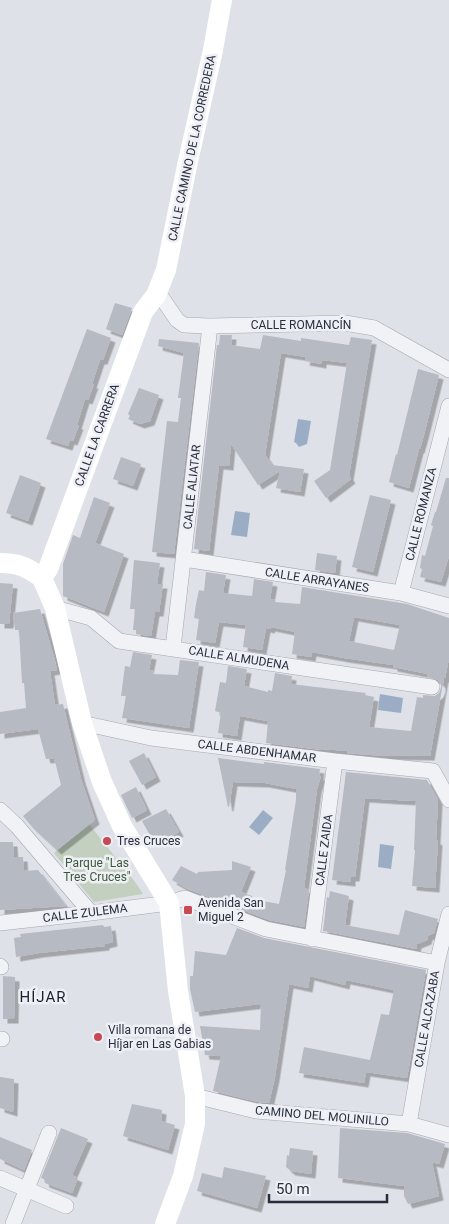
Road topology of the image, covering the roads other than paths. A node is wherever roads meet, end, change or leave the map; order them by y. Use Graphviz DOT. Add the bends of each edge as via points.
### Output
graph roads {
  1 [pos="222,0"];
  2 [pos="156,295"];
  3 [pos="210,326"];
  4 [pos="449,370"];
  5 [pos="449,406"];
  6 [pos="184,559"];
  7 [pos="0,563"];
  8 [pos="42,578"];
  9 [pos="401,593"];
  10 [pos="449,606"];
  11 [pos="55,608"];
  12 [pos="173,648"];
  13 [pos="432,688"];
  14 [pos="82,722"];
  15 [pos="335,761"];
  16 [pos="449,800"];
  17 [pos="0,810"];
  18 [pos="169,903"];
  19 [pos="91,913"];
  20 [pos="449,914"];
  21 [pos="0,923"];
  22 [pos="312,939"];
  23 [pos="437,963"];
  24 [pos="195,1096"];
  25 [pos="409,1124"];
  26 [pos="49,1133"];
  27 [pos="449,1135"];
  28 [pos="0,1178"];
  29 [pos="26,1190"];
  30 [pos="66,1206"];
  31 [pos="13,1224"];
  32 [pos="165,1224"];
  1 -- 2 [label="street, CALLE CAMINO DE LA CORREDERA" via="166,270"];
  2 -- 3 [label="street, CALLE ROMANCÍN" via="184,325"];
  2 -- 8 [label="street, CALLE LA CARRERA" via="143,312"];
  3 -- 4 [label="street, CALLE ROMANCÍN" via="345,323 374,328"];
  3 -- 6 [label="street, CALLE ALIATAR"];
  5 -- 9 [label="street, CALLE ROMANZA"];
  6 -- 9 [label="street, CALLE ARRAYANES"];
  6 -- 12 [label="street, CALLE ALIATAR"];
  7 -- 8 [label="street" via="27,567"];
  8 -- 11 [label="street"];
  9 -- 10 [label="street, CALLE ARRAYANES"];
  11 -- 12 [label="street, CALLE ALMUDENA" via="91,618 119,641"];
  11 -- 14 [label="street"];
  12 -- 13 [label="street, CALLE ALMUDENA"];
  14 -- 15 [label="street, CALLE ABDENHAMAR" via="151,738"];
  14 -- 18 [label="street" via="102,782 122,826"];
  15 -- 16 [label="street, CALLE ABDENHAMAR" via="433,771"];
  15 -- 22 [label="street, CALLE ZAIDA"];
  17 -- 19 [label="street"];
  18 -- 19 [label="street, CALLE ZULEMA"];
  18 -- 22 [label="street, CALLE ZULEMA" via="185,898 266,929"];
  18 -- 24 [label="street" via="178,991"];
  19 -- 21 [label="street, CALLE ZULEMA"];
  20 -- 23 [label="street, CALLE ALCAZABA"];
  22 -- 23 [label="street, CALLE ZULEMA"];
  23 -- 25 [label="street, CALLE ALCAZABA"];
  24 -- 25 [label="street, CAMINO DEL MOLINILLO" via="256,1111"];
  24 -- 32 [label="street" via="195,1124 183,1176"];
  25 -- 27 [label="street, CAMINO DEL MOLINILLO"];
  26 -- 29 [label="street"];
  28 -- 29 [label="street"];
  29 -- 30 [label="street"];
  29 -- 31 [label="street"];
}
